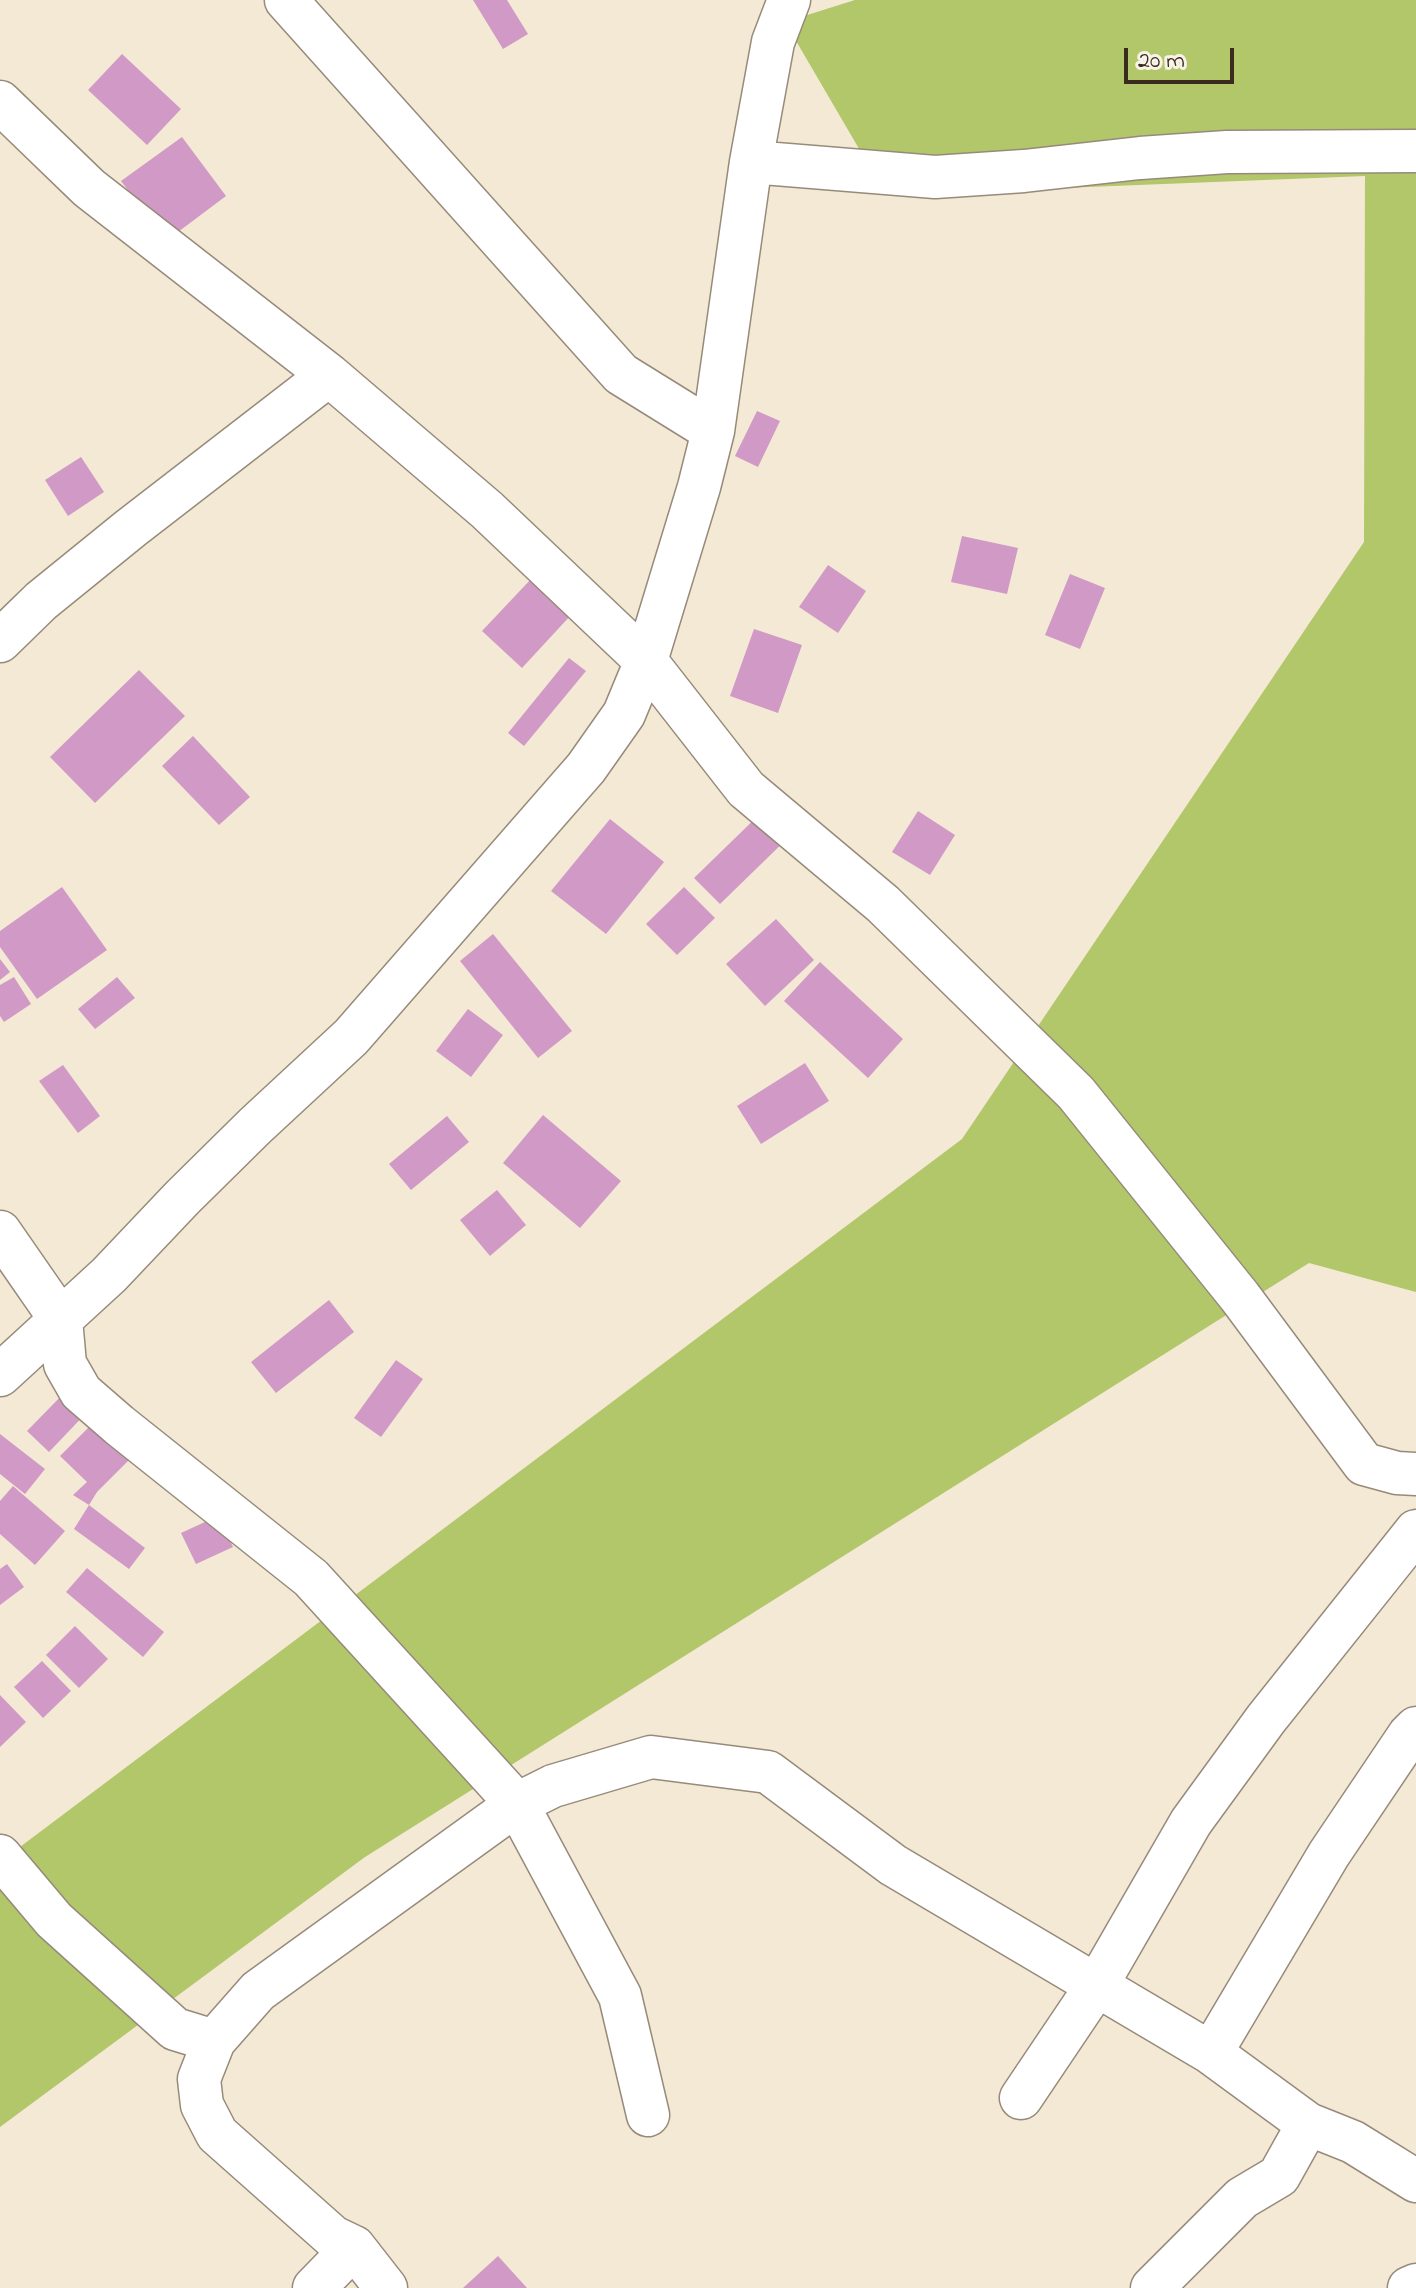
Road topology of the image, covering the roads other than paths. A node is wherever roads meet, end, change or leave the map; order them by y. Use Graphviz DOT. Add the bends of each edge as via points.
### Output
graph roads {
  1 [pos="286,0"];
  2 [pos="789,0"];
  3 [pos="0,102"];
  4 [pos="1416,151"];
  5 [pos="751,162"];
  6 [pos="329,375"];
  7 [pos="713,431"];
  8 [pos="0,641"];
  9 [pos="646,661"];
  10 [pos="0,1232"];
  11 [pos="61,1320"];
  12 [pos="0,1375"];
  13 [pos="1416,1474"];
  14 [pos="1416,1531"];
  15 [pos="1416,1728"];
  16 [pos="517,1804"];
  17 [pos="0,1856"];
  18 [pos="1097,1985"];
  19 [pos="214,2041"];
  20 [pos="1211,2053"];
  21 [pos="1021,2098"];
  22 [pos="648,2115"];
  23 [pos="1308,2124"];
  24 [pos="1416,2181"];
  25 [pos="354,2247"];
  26 [pos="1416,2285"];
  27 [pos="314,2288"];
  28 [pos="386,2288"];
  29 [pos="1152,2288"];
  30 [pos="1409,2288"];
  1 -- 7 [label="street" via="621,374"];
  2 -- 5 [label="street" via="773,42"];
  3 -- 6 [label="street" via="89,188"];
  4 -- 5 [label="street" via="1227,152 935,177"];
  5 -- 7 [label="street"];
  6 -- 8 [label="street" via="119,537"];
  6 -- 9 [label="street" via="487,510"];
  7 -- 9 [label="street"];
  9 -- 11 [label="street" via="624,714 586,768 351,1037"];
  9 -- 13 [label="street" via="746,789 883,904 1076,1093 1240,1297 1364,1464"];
  10 -- 11 [label="street"];
  11 -- 12 [label="street"];
  11 -- 16 [label="street" via="65,1364 81,1392 311,1578"];
  14 -- 18 [label="street" via="1191,1822"];
  15 -- 20 [label="street" via="1329,1854"];
  16 -- 18 [label="street" via="553,1786 651,1757 768,1772 893,1865"];
  16 -- 19 [label="street" via="258,1991"];
  16 -- 22 [label="street" via="620,1996"];
  17 -- 19 [label="street" via="54,1920 175,2029"];
  18 -- 20 [label="street"];
  18 -- 21 [label="street"];
  19 -- 25 [label="street" via="199,2079 202,2105 217,2134 333,2237"];
  20 -- 23 [label="street"];
  23 -- 24 [label="street" via="1353,2142"];
  23 -- 29 [label="street" via="1279,2176 1242,2198"];
  25 -- 27 [label="street"];
  25 -- 28 [label="street"];
  26 -- 30 [label="street"];
}
